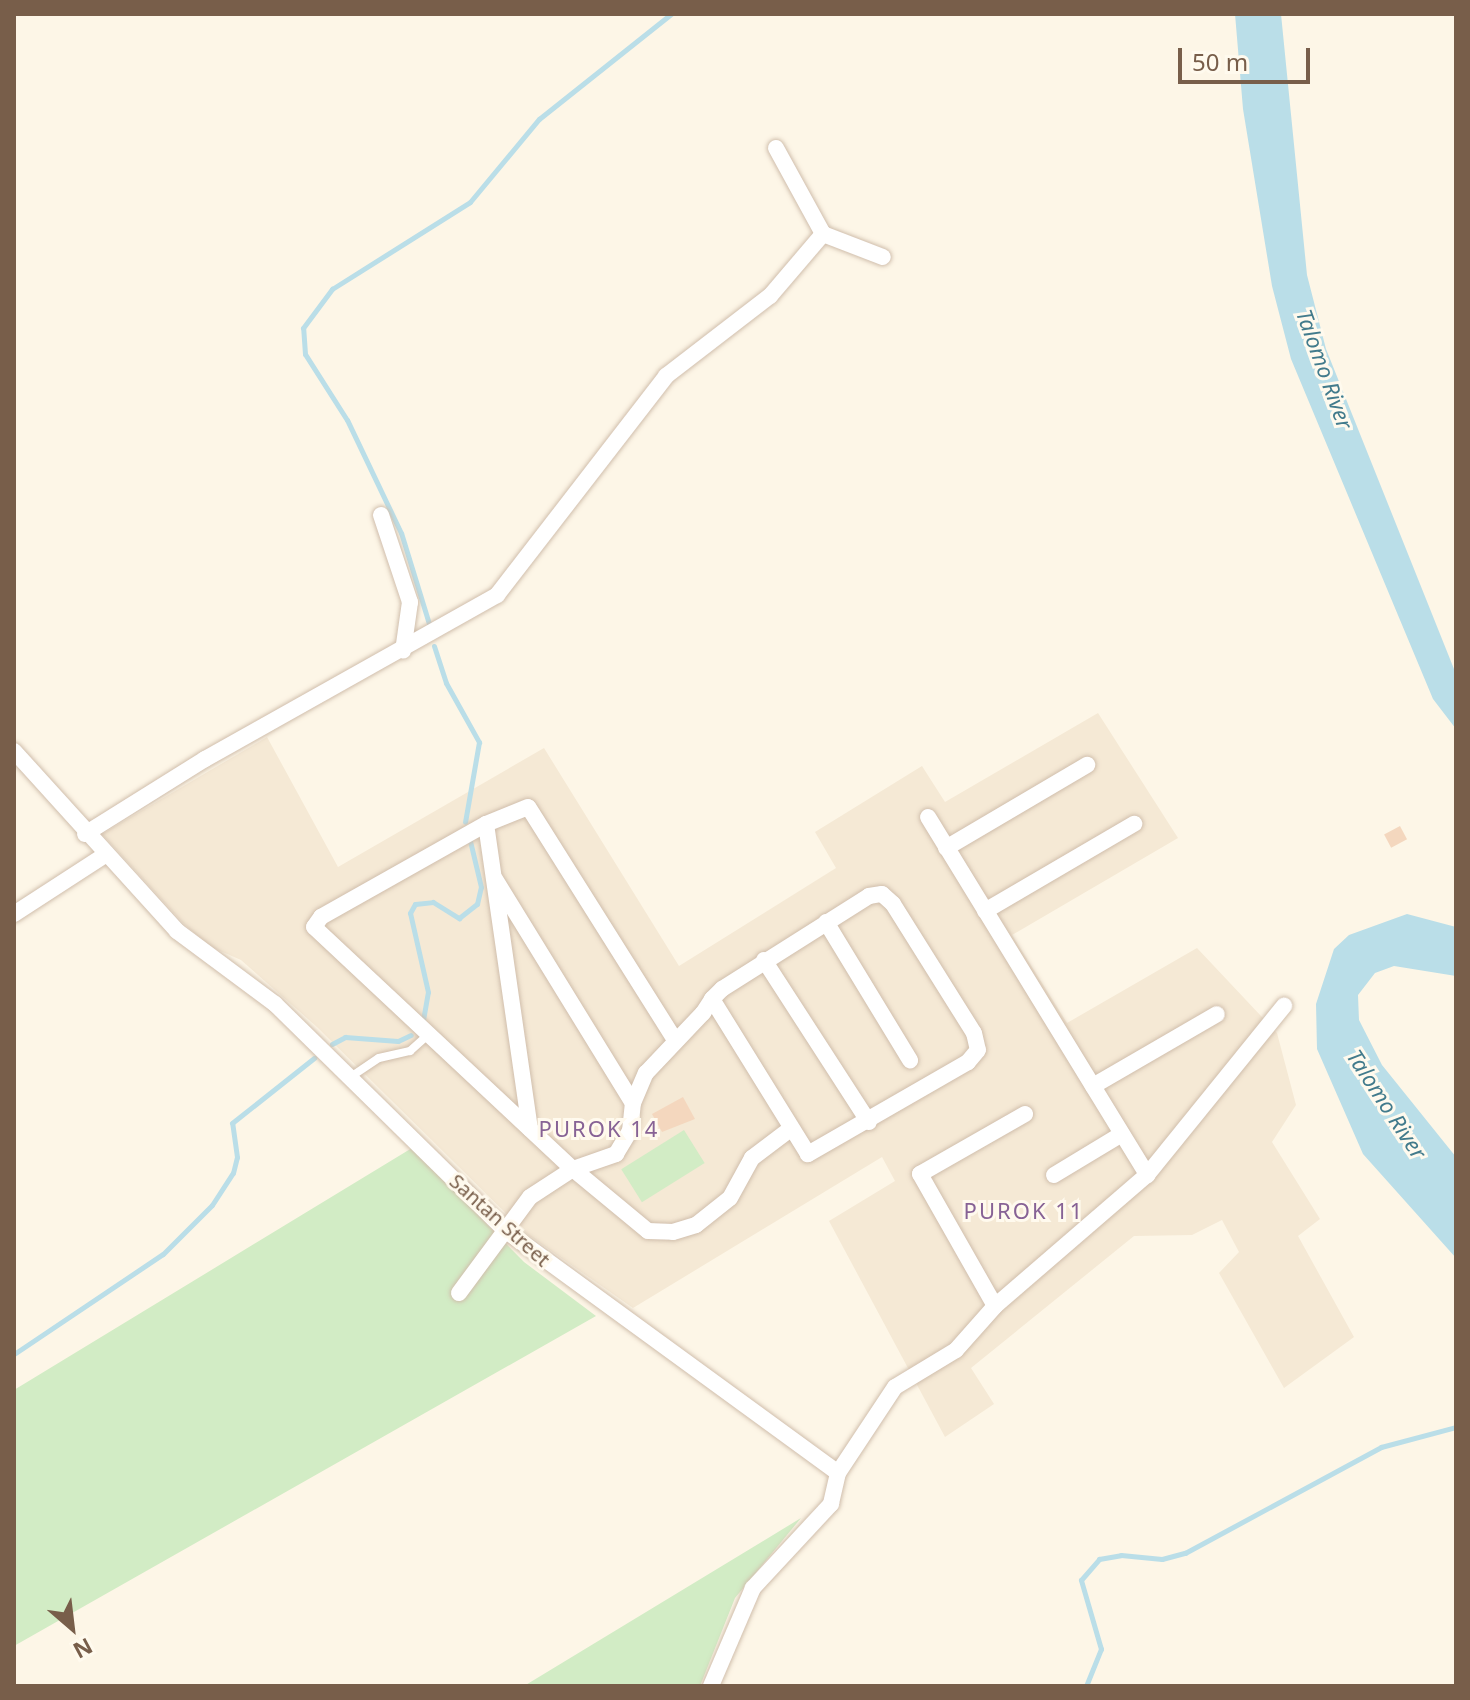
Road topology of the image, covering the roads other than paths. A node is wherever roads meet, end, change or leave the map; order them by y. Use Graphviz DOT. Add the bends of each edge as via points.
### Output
graph roads {
  1 [pos="776,148"];
  2 [pos="823,234"];
  3 [pos="883,257"];
  4 [pos="381,515"];
  5 [pos="403,651"];
  6 [pos="14,751"];
  7 [pos="1087,765"];
  8 [pos="928,817"];
  9 [pos="486,824"];
  10 [pos="1134,824"];
  11 [pos="85,834"];
  12 [pos="946,848"];
  13 [pos="105,855"];
  14 [pos="491,873"];
  15 [pos="985,911"];
  16 [pos="14,914"];
  17 [pos="826,922"];
  18 [pos="764,960"];
  19 [pos="712,999"];
  20 [pos="1284,1006"];
  21 [pos="1217,1014"];
  22 [pos="429,1034"];
  23 [pos="675,1040"];
  24 [pos="910,1060"];
  25 [pos="352,1076"];
  26 [pos="1093,1086"];
  27 [pos="633,1103"];
  28 [pos="1025,1114"];
  29 [pos="869,1122"];
  30 [pos="530,1129"];
  31 [pos="789,1130"];
  32 [pos="1122,1134"];
  33 [pos="573,1169"];
  34 [pos="1054,1175"];
  35 [pos="1147,1175"];
  36 [pos="505,1230"];
  37 [pos="459,1293"];
  38 [pos="995,1306"];
  39 [pos="838,1473"];
  40 [pos="711,1686"];
  1 -- 2 [label="street"];
  2 -- 3 [label="street"];
  2 -- 5 [label="street" via="770,296 666,376 497,595"];
  4 -- 5 [label="street" via="410,602"];
  5 -- 11 [label="street" via="205,759"];
  6 -- 11 [label="street, Santan Street"];
  7 -- 12 [label="street"];
  8 -- 12 [label="street"];
  9 -- 14 [label="street"];
  9 -- 22 [label="street" via="321,917 314,927"];
  9 -- 23 [label="street" via="515,809 533,810"];
  10 -- 15 [label="street"];
  11 -- 13 [label="street, Santan Street"];
  12 -- 15 [label="street"];
  13 -- 16 [label="street"];
  13 -- 25 [label="street, Santan Street" via="202,954 251,982"];
  14 -- 27 [label="street"];
  14 -- 30 [label="street"];
  15 -- 26 [label="street"];
  17 -- 18 [label="street"];
  17 -- 24 [label="street"];
  17 -- 29 [label="street" via="869,896 888,897 978,1042 968,1062"];
  18 -- 19 [label="street"];
  18 -- 29 [label="street"];
  19 -- 23 [label="street"];
  19 -- 31 [label="street"];
  20 -- 35 [label="street"];
  21 -- 26 [label="street"];
  22 -- 25 [label="lane" via="410,1051 379,1058"];
  22 -- 30 [label="street"];
  23 -- 27 [label="street" via="646,1073"];
  25 -- 36 [label="street, Santan Street"];
  26 -- 32 [label="street"];
  27 -- 33 [label="street" via="630,1131 616,1154"];
  28 -- 38 [label="street" via="920,1174"];
  29 -- 31 [label="street" via="813,1154 804,1151"];
  30 -- 33 [label="street"];
  31 -- 33 [label="street" via="742,1169 730,1198 696,1225 673,1232 648,1231 634,1223"];
  32 -- 34 [label="street"];
  32 -- 35 [label="street"];
  33 -- 36 [label="street" via="530,1197"];
  35 -- 38 [label="street"];
  36 -- 37 [label="street"];
  36 -- 39 [label="street, Santan Street"];
  38 -- 39 [label="street" via="956,1350 883,1399"];
  39 -- 40 [label="street" via="831,1504 753,1588"];
}
